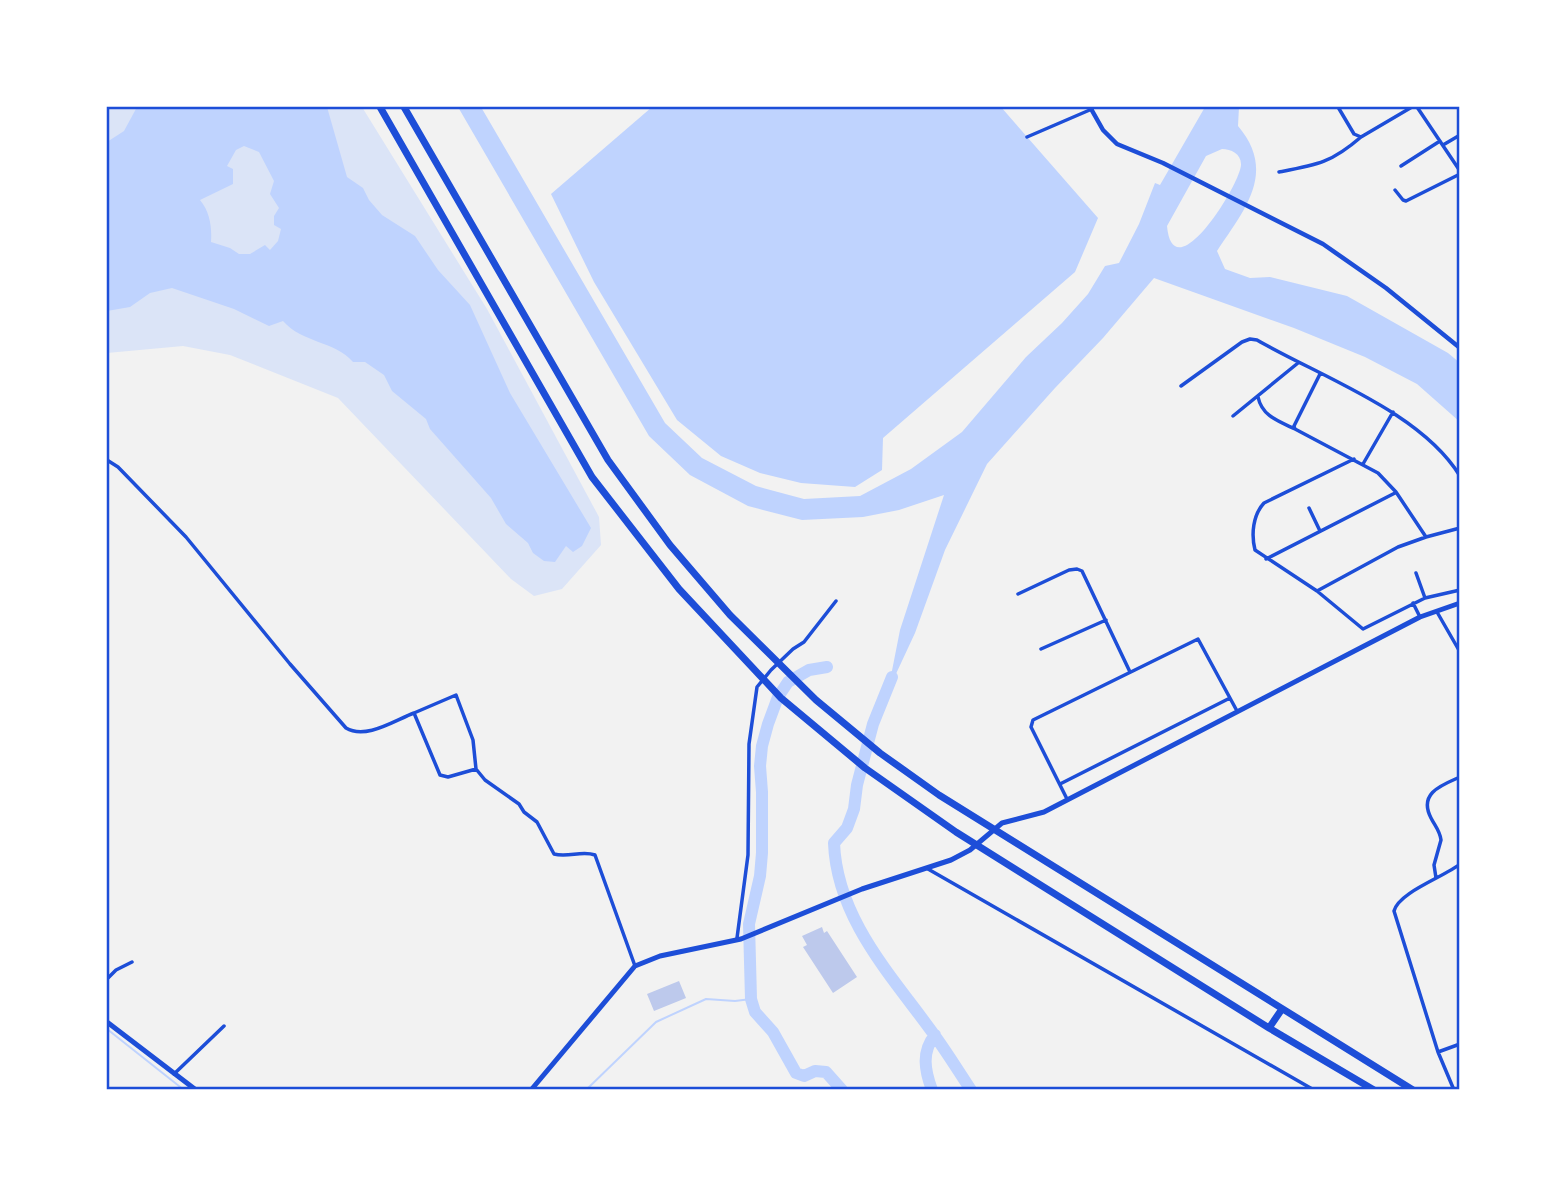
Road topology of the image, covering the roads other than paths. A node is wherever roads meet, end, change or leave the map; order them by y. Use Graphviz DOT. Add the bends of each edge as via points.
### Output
graph roads {
  1 [pos="380,107"];
  2 [pos="404,107"];
  3 [pos="1338,107"];
  4 [pos="1415,107"];
  5 [pos="1091,108"];
  6 [pos="1460,135"];
  7 [pos="1027,136"];
  8 [pos="1361,137"];
  9 [pos="1441,143"];
  10 [pos="1401,166"];
  11 [pos="1279,172"];
  12 [pos="1460,173"];
  13 [pos="1395,190"];
  14 [pos="1460,348"];
  15 [pos="1298,363"];
  16 [pos="1320,374"];
  17 [pos="1181,386"];
  18 [pos="1258,397"];
  19 [pos="1393,412"];
  20 [pos="1233,416"];
  21 [pos="1294,429"];
  22 [pos="1354,459"];
  23 [pos="107,460"];
  24 [pos="1363,464"];
  25 [pos="1460,476"];
  26 [pos="1396,492"];
  27 [pos="1309,508"];
  28 [pos="1460,528"];
  29 [pos="1320,531"];
  30 [pos="1426,537"];
  31 [pos="1266,558"];
  32 [pos="1416,573"];
  33 [pos="1460,590"];
  34 [pos="1318,591"];
  35 [pos="1018,594"];
  36 [pos="1425,598"];
  37 [pos="836,601"];
  38 [pos="1413,603"];
  39 [pos="1460,603"];
  40 [pos="1436,610"];
  41 [pos="1420,617"];
  42 [pos="1106,620"];
  43 [pos="1041,649"];
  44 [pos="1460,652"];
  45 [pos="1130,671"];
  46 [pos="1230,698"];
  47 [pos="1237,711"];
  48 [pos="414,713"];
  49 [pos="476,769"];
  50 [pos="1460,778"];
  51 [pos="1060,784"];
  52 [pos="1068,801"];
  53 [pos="1460,864"];
  54 [pos="926,868"];
  55 [pos="1436,879"];
  56 [pos="739,940"];
  57 [pos="132,962"];
  58 [pos="635,966"];
  59 [pos="107,979"];
  60 [pos="1282,1009"];
  61 [pos="107,1023"];
  62 [pos="224,1026"];
  63 [pos="1269,1028"];
  64 [pos="1460,1044"];
  65 [pos="1438,1052"];
  66 [pos="174,1074"];
  67 [pos="196,1090"];
  68 [pos="531,1090"];
  69 [pos="1314,1090"];
  70 [pos="1374,1090"];
  71 [pos="1413,1090"];
  72 [pos="1454,1090"];
  1 -- 63 [label="highway" via="587,470 679,589 757,674 827,737 923,810"];
  2 -- 60 [label="highway" via="608,460 694,576 779,665 841,722 931,789"];
  3 -- 8 [label="street" via="1354,134"];
  4 -- 8 [label="street"];
  4 -- 9 [label="street"];
  5 -- 7 [label="street"];
  5 -- 14 [label="street" via="1117,144 1301,231 1341,255"];
  6 -- 9 [label="street"];
  8 -- 11 [label="street" via="1324,163"];
  9 -- 10 [label="street"];
  9 -- 12 [label="street"];
  12 -- 13 [label="street" via="1406,201"];
  15 -- 16 [label="street"];
  15 -- 17 [label="street" via="1250,339"];
  15 -- 18 [label="street"];
  16 -- 19 [label="street"];
  16 -- 21 [label="street"];
  18 -- 20 [label="street"];
  18 -- 21 [label="street" via="1267,415"];
  19 -- 24 [label="street"];
  19 -- 25 [label="street" via="1436,445"];
  21 -- 22 [label="street"];
  22 -- 24 [label="street"];
  22 -- 31 [label="street" via="1260,507 1254,547"];
  23 -- 48 [label="street" via="186,537 346,728 366,731"];
  24 -- 26 [label="street"];
  26 -- 29 [label="street"];
  26 -- 30 [label="street"];
  27 -- 29 [label="street"];
  28 -- 30 [label="street"];
  29 -- 31 [label="street"];
  30 -- 34 [label="street"];
  31 -- 34 [label="street"];
  32 -- 36 [label="street"];
  33 -- 36 [label="street"];
  34 -- 38 [label="street" via="1363,629"];
  35 -- 42 [label="street" via="1077,569"];
  36 -- 38 [label="street"];
  37 -- 56 [label="street" via="804,642 757,687 749,744 746,883"];
  38 -- 41 [label="street"];
  39 -- 40 [label="main road"];
  40 -- 41 [label="main road"];
  40 -- 44 [label="street"];
  41 -- 47 [label="main road"];
  42 -- 43 [label="street"];
  42 -- 45 [label="street"];
  45 -- 46 [label="street" via="1198,639"];
  45 -- 51 [label="street" via="1031,723"];
  46 -- 47 [label="street"];
  46 -- 51 [label="street"];
  47 -- 52 [label="main road"];
  48 -- 49 [label="street" via="440,775"];
  48 -- 49 [label="street" via="456,695 473,740"];
  49 -- 58 [label="street" via="537,822 554,854 595,855"];
  50 -- 55 [label="street" via="1436,788 1429,797 1429,815 1441,840 1434,865"];
  51 -- 52 [label="street"];
  52 -- 54 [label="main road" via="1033,816 1006,821 962,855"];
  53 -- 55 [label="street"];
  54 -- 56 [label="main road"];
  54 -- 69 [label="street"];
  55 -- 65 [label="street" via="1399,901 1394,911"];
  56 -- 58 [label="main road" via="660,956"];
  57 -- 59 [label="street"];
  58 -- 68 [label="main road"];
  60 -- 63 [label="highway"];
  60 -- 71 [label="highway"];
  61 -- 66 [label="main road"];
  62 -- 66 [label="street"];
  63 -- 70 [label="highway"];
  64 -- 65 [label="street"];
  65 -- 72 [label="street"];
  66 -- 67 [label="main road"];
}
